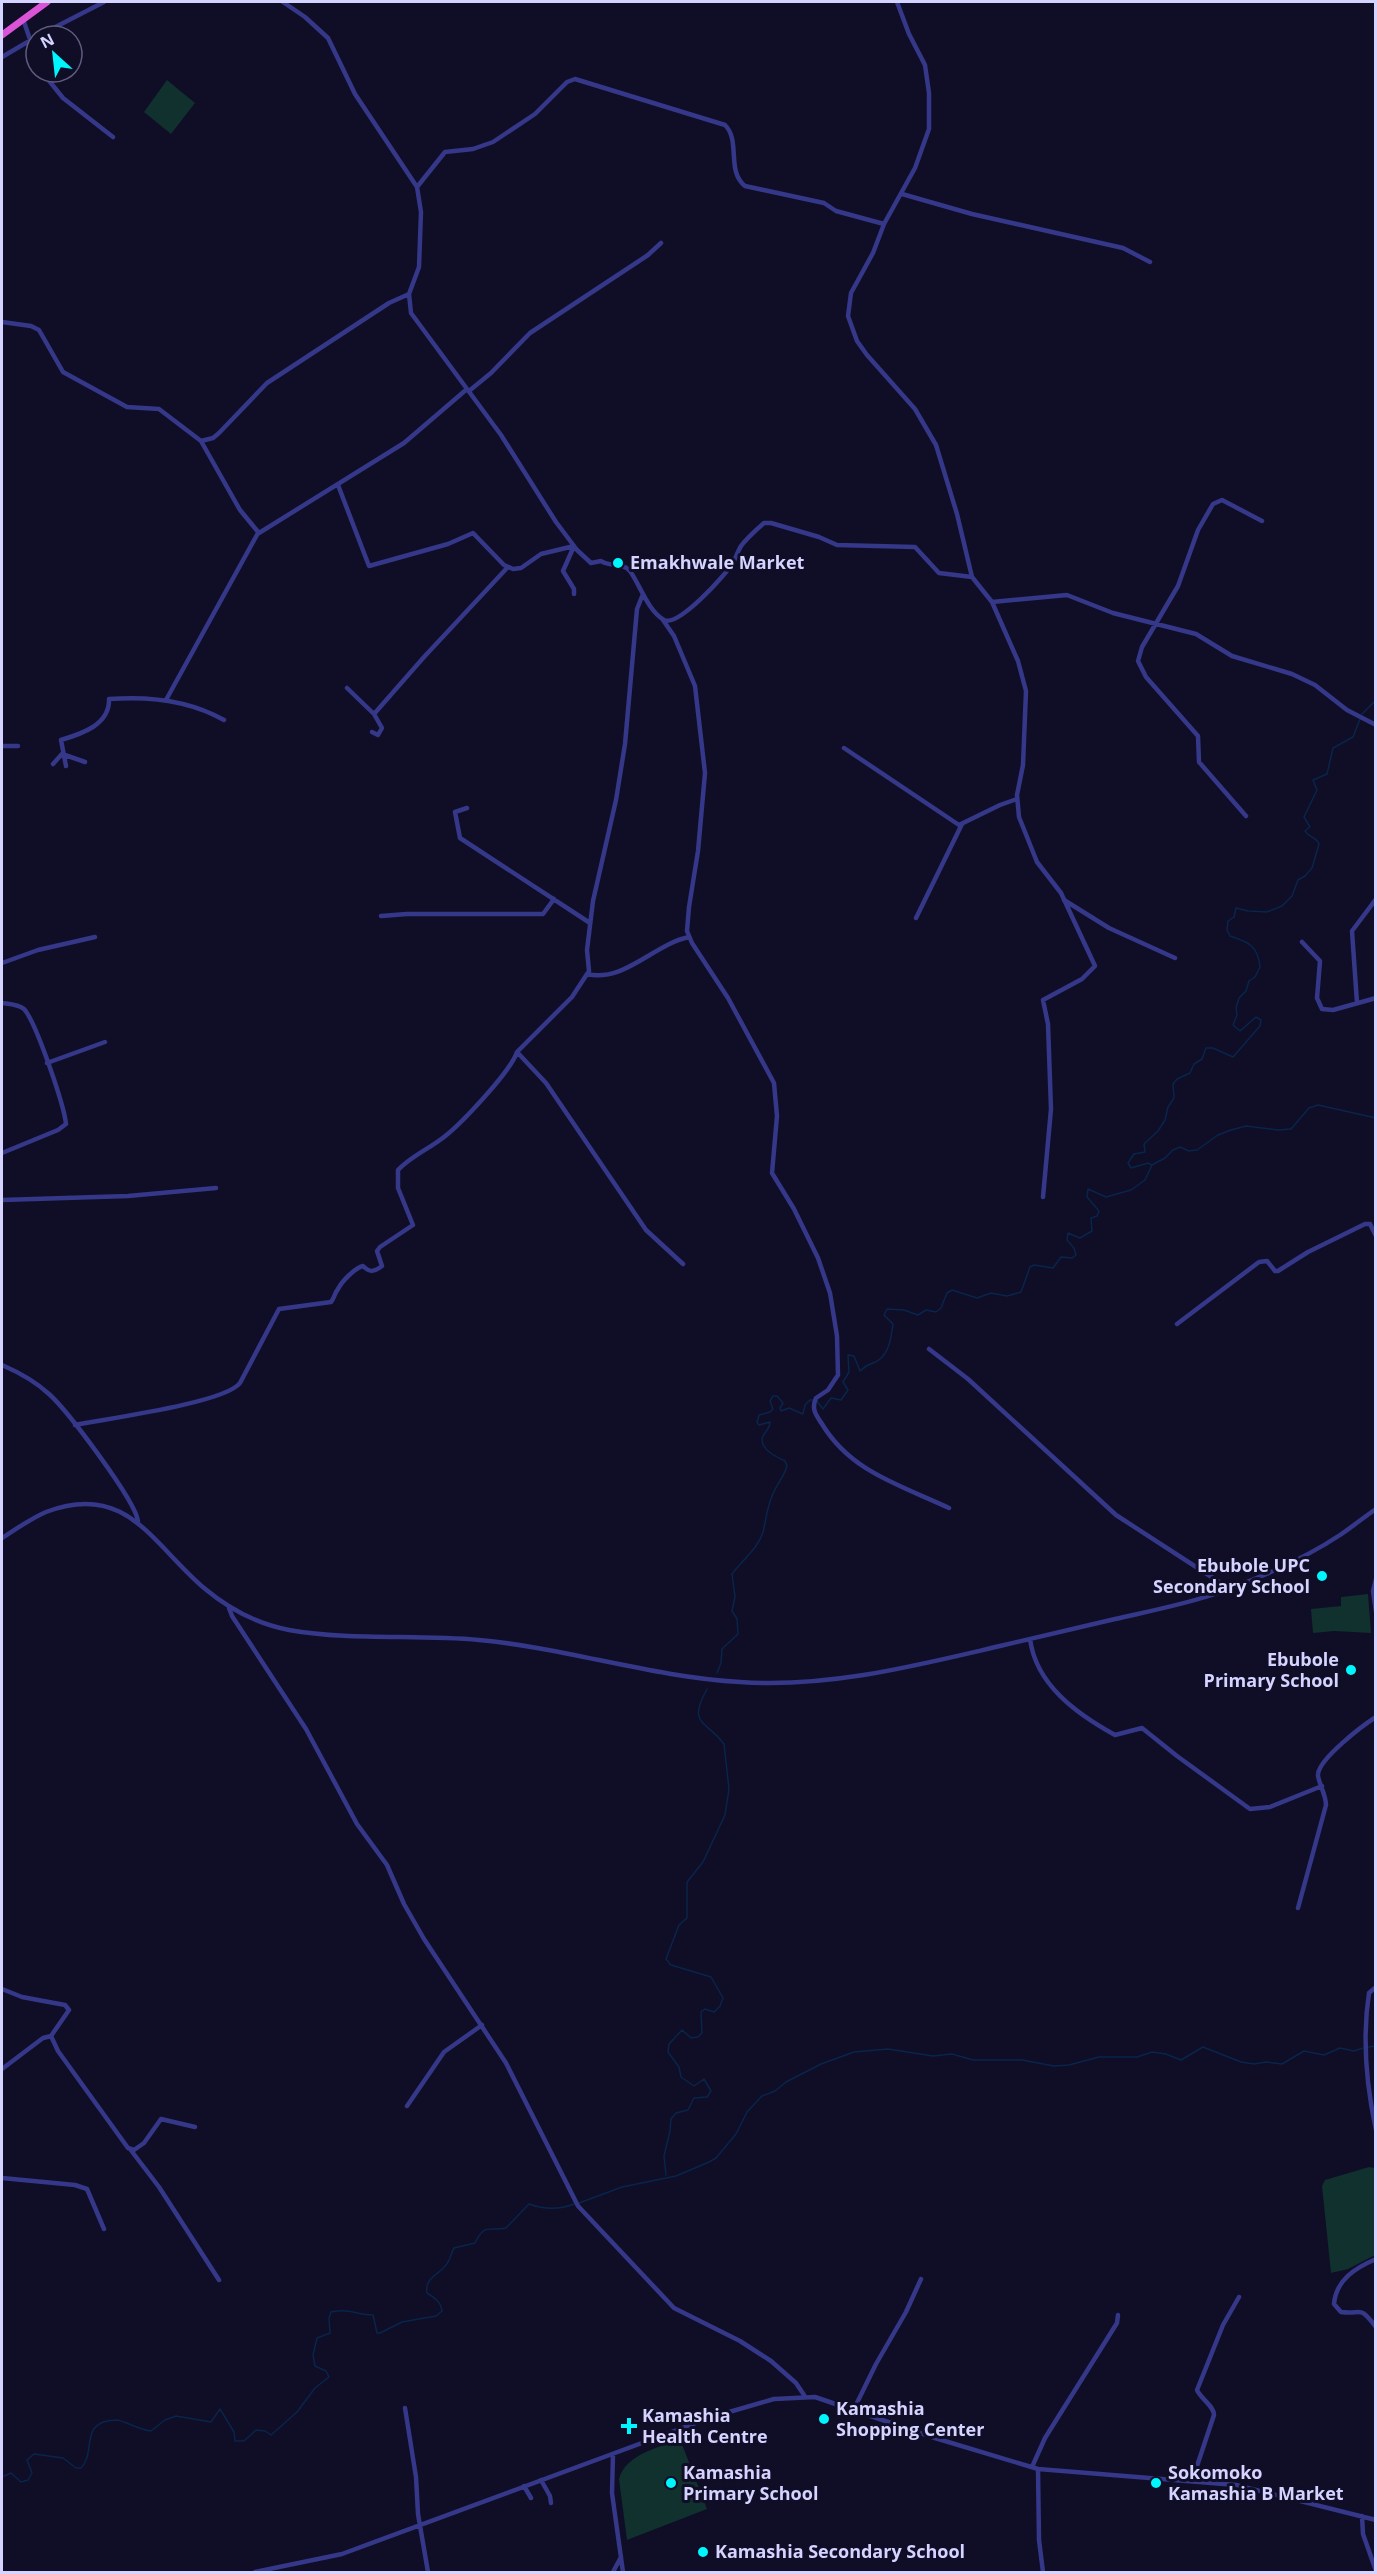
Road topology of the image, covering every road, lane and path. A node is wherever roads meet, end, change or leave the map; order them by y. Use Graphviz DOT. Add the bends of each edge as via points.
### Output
graph roads {
  1 [pos="47,2"];
  2 [pos="104,2"];
  3 [pos="283,2"];
  4 [pos="897,2"];
  5 [pos="23,19"];
  6 [pos="25,24"];
  7 [pos="62,24"];
  8 [pos="2,35"];
  9 [pos="24,44"];
  10 [pos="2,57"];
  11 [pos="52,84"];
  12 [pos="113,137"];
  13 [pos="417,187"];
  14 [pos="902,194"];
  15 [pos="884,224"];
  16 [pos="661,243"];
  17 [pos="1150,261"];
  18 [pos="409,294"];
  19 [pos="2,322"];
  20 [pos="468,390"];
  21 [pos="201,441"];
  22 [pos="338,485"];
  23 [pos="1262,522"];
  24 [pos="258,533"];
  25 [pos="573,546"];
  26 [pos="507,568"];
  27 [pos="972,577"];
  28 [pos="574,594"];
  29 [pos="642,594"];
  30 [pos="992,602"];
  31 [pos="662,618"];
  32 [pos="1157,624"];
  33 [pos="347,688"];
  34 [pos="166,700"];
  35 [pos="374,714"];
  36 [pos="224,720"];
  37 [pos="1376,725"];
  38 [pos="372,732"];
  39 [pos="2,746"];
  40 [pos="18,746"];
  41 [pos="844,748"];
  42 [pos="62,753"];
  43 [pos="85,762"];
  44 [pos="53,764"];
  45 [pos="66,766"];
  46 [pos="1017,799"];
  47 [pos="467,808"];
  48 [pos="1246,816"];
  49 [pos="962,824"];
  50 [pos="554,899"];
  51 [pos="1376,899"];
  52 [pos="1065,900"];
  53 [pos="381,916"];
  54 [pos="916,918"];
  55 [pos="590,923"];
  56 [pos="95,937"];
  57 [pos="689,937"];
  58 [pos="1302,942"];
  59 [pos="1175,958"];
  60 [pos="2,963"];
  61 [pos="587,974"];
  62 [pos="1376,998"];
  63 [pos="2,1003"];
  64 [pos="1357,1003"];
  65 [pos="105,1042"];
  66 [pos="517,1052"];
  67 [pos="47,1063"];
  68 [pos="2,1153"];
  69 [pos="216,1188"];
  70 [pos="1043,1197"];
  71 [pos="2,1200"];
  72 [pos="1376,1236"];
  73 [pos="683,1264"];
  74 [pos="1177,1324"];
  75 [pos="929,1350"];
  76 [pos="2,1365"];
  77 [pos="75,1425"];
  78 [pos="948,1508"];
  79 [pos="1376,1509"];
  80 [pos="138,1521"];
  81 [pos="2,1538"];
  82 [pos="1376,1579"];
  83 [pos="1230,1589"];
  84 [pos="229,1608"];
  85 [pos="1376,1612"];
  86 [pos="1030,1639"];
  87 [pos="1376,1717"];
  88 [pos="1322,1786"];
  89 [pos="1298,1908"];
  90 [pos="1376,1987"];
  91 [pos="2,1989"];
  92 [pos="482,2025"];
  93 [pos="51,2036"];
  94 [pos="2,2069"];
  95 [pos="407,2106"];
  96 [pos="195,2127"];
  97 [pos="1376,2130"];
  98 [pos="130,2149"];
  99 [pos="2,2178"];
  100 [pos="104,2229"];
  101 [pos="1376,2259"];
  102 [pos="921,2279"];
  103 [pos="219,2280"];
  104 [pos="1239,2297"];
  105 [pos="1118,2315"];
  106 [pos="1376,2326"];
  107 [pos="804,2396"];
  108 [pos="405,2408"];
  109 [pos="854,2409"];
  110 [pos="613,2454"];
  111 [pos="1032,2468"];
  112 [pos="1038,2469"];
  113 [pos="540,2480"];
  114 [pos="1192,2481"];
  115 [pos="524,2486"];
  116 [pos="531,2498"];
  117 [pos="551,2503"];
  118 [pos="1362,2517"];
  119 [pos="1376,2520"];
  120 [pos="420,2524"];
  121 [pos="621,2557"];
  122 [pos="1376,2571"];
  123 [pos="255,2572"];
  124 [pos="428,2572"];
  125 [pos="614,2572"];
  126 [pos="623,2572"];
  127 [pos="1043,2572"];
  1 -- 5 [label="highway"];
  2 -- 7 [label="street"];
  3 -- 13 [label="street" via="328,38 355,94"];
  4 -- 14 [label="street" via="925,65 929,93 927,139"];
  5 -- 6 [label="street"];
  5 -- 8 [label="highway"];
  9 -- 10 [label="street"];
  11 -- 12 [label="street" via="63,98"];
  13 -- 15 [label="street" via="445,152 493,142 535,114 567,82 575,79 725,125 731,135 737,177 745,186 824,203 837,211"];
  13 -- 18 [label="street" via="421,212 419,267"];
  14 -- 15 [label="street"];
  14 -- 17 [label="street" via="1124,248"];
  15 -- 27 [label="street" via="851,293 848,316 862,348 915,409 936,445"];
  16 -- 20 [label="street" via="530,333"];
  18 -- 20 [label="street" via="411,313"];
  18 -- 21 [label="street" via="295,363 267,383 213,438"];
  19 -- 21 [label="street" via="39,330 63,372 127,407 159,409"];
  20 -- 22 [label="street" via="404,443"];
  20 -- 25 [label="street"];
  21 -- 24 [label="street" via="240,510"];
  22 -- 24 [label="street"];
  22 -- 26 [label="street" via="369,566 473,533"];
  23 -- 32 [label="street" via="1222,500 1214,504"];
  24 -- 34 [label="street"];
  25 -- 26 [label="street" via="541,554 519,569"];
  25 -- 28 [label="street" via="563,572"];
  25 -- 29 [label="street" via="591,563 623,566"];
  26 -- 35 [label="street"];
  27 -- 30 [label="street"];
  27 -- 31 [label="street" via="939,573 915,547 837,545 764,523 698,601 674,619"];
  29 -- 31 [label="street"];
  29 -- 55 [label="street" via="633,637 624,747"];
  30 -- 32 [label="street" via="1067,595 1113,613"];
  30 -- 46 [label="street" via="1026,690 1024,756"];
  31 -- 57 [label="street" via="695,686 703,749 705,790 688,907"];
  32 -- 37 [label="street" via="1201,636 1239,660 1292,674 1315,685 1355,716"];
  32 -- 48 [label="street" via="1142,647 1140,666 1198,736 1199,762"];
  33 -- 35 [label="street"];
  34 -- 36 [label="street"];
  34 -- 42 [label="street" via="109,699 96,726 84,734 60,740"];
  35 -- 38 [label="street" via="382,728 378,735"];
  39 -- 40 [label="street"];
  41 -- 49 [label="street" via="942,816"];
  42 -- 43 [label="street"];
  42 -- 44 [label="street"];
  42 -- 45 [label="street"];
  46 -- 49 [label="street"];
  46 -- 52 [label="street" via="1023,830 1037,862"];
  47 -- 50 [label="street" via="456,812 459,838"];
  49 -- 54 [label="street"];
  50 -- 53 [label="street" via="543,914"];
  50 -- 55 [label="street"];
  51 -- 64 [label="street" via="1352,931"];
  52 -- 59 [label="street" via="1109,928"];
  52 -- 70 [label="street" via="1095,966 1082,979 1043,1000 1048,1024 1051,1109"];
  55 -- 61 [label="street"];
  56 -- 60 [label="street"];
  57 -- 61 [label="street" via="614,973"];
  57 -- 78 [label="street" via="728,998 774,1083 777,1116 772,1173 794,1209 830,1293 838,1375 814,1401 816,1414 843,1452 860,1466"];
  58 -- 64 [label="street" via="1320,961 1319,1006 1327,1011"];
  61 -- 66 [label="street" via="572,997"];
  62 -- 64 [label="street"];
  63 -- 67 [label="street" via="24,1010"];
  65 -- 67 [label="street"];
  66 -- 73 [label="street" via="546,1083 646,1230"];
  66 -- 77 [label="street" via="502,1076 453,1129 398,1170 398,1188 413,1226 380,1247 377,1251 382,1266 375,1272 357,1267 331,1302 279,1309 232,1391"];
  67 -- 68 [label="street" via="65,1125"];
  69 -- 71 [label="street" via="128,1196"];
  72 -- 74 [label="street" via="1370,1224 1365,1224 1278,1271 1267,1262 1259,1262"];
  75 -- 83 [label="street" via="968,1379 1116,1515"];
  76 -- 77 [label="street" via="46,1391"];
  77 -- 80 [label="street" via="130,1501"];
  79 -- 83 [label="street" via="1314,1550"];
  80 -- 81 [label="street" via="107,1507 76,1506 41,1514"];
  80 -- 84 [label="street" via="189,1575"];
  82 -- 85 [label="street"];
  83 -- 86 [label="street"];
  84 -- 86 [label="street" via="288,1629 480,1640 685,1677 756,1683 850,1678"];
  84 -- 92 [label="street" via="306,1729 357,1824 387,1865 419,1931"];
  86 -- 88 [label="street" via="1039,1670 1059,1696 1115,1735 1142,1728 1250,1809 1262,1810"];
  87 -- 88 [label="street" via="1325,1761 1317,1775"];
  88 -- 89 [label="street" via="1326,1805"];
  90 -- 97 [label="street" via="1369,1993 1365,2047 1366,2082"];
  91 -- 93 [label="street" via="67,2006 68,2014"];
  92 -- 95 [label="street" via="444,2052"];
  92 -- 107 [label="street" via="506,2063 578,2206 674,2308 771,2361"];
  93 -- 94 [label="street"];
  93 -- 98 [label="street" via="101,2114"];
  96 -- 98 [label="street" via="161,2119 140,2146"];
  98 -- 103 [label="street"];
  99 -- 100 [label="street" via="87,2189"];
  101 -- 106 [label="street" via="1344,2279 1334,2304 1341,2312 1363,2313"];
  102 -- 109 [label="street"];
  104 -- 114 [label="street" via="1223,2325 1197,2390 1214,2415"];
  105 -- 111 [label="street" via="1117,2323 1045,2438"];
  107 -- 109 [label="street"];
  107 -- 110 [label="street" via="735,2409"];
  108 -- 120 [label="street"];
  109 -- 111 [label="street"];
  110 -- 113 [label="street"];
  110 -- 121 [label="street" via="612,2493"];
  111 -- 112 [label="street"];
  112 -- 114 [label="street"];
  112 -- 127 [label="street"];
  113 -- 115 [label="street"];
  113 -- 117 [label="street"];
  114 -- 118 [label="street" via="1236,2485"];
  115 -- 116 [label="street"];
  115 -- 120 [label="street"];
  118 -- 119 [label="street"];
  118 -- 122 [label="street" via="1363,2534"];
  120 -- 123 [label="street" via="342,2554"];
  120 -- 124 [label="street"];
  121 -- 125 [label="street"];
  121 -- 126 [label="street"];
}
